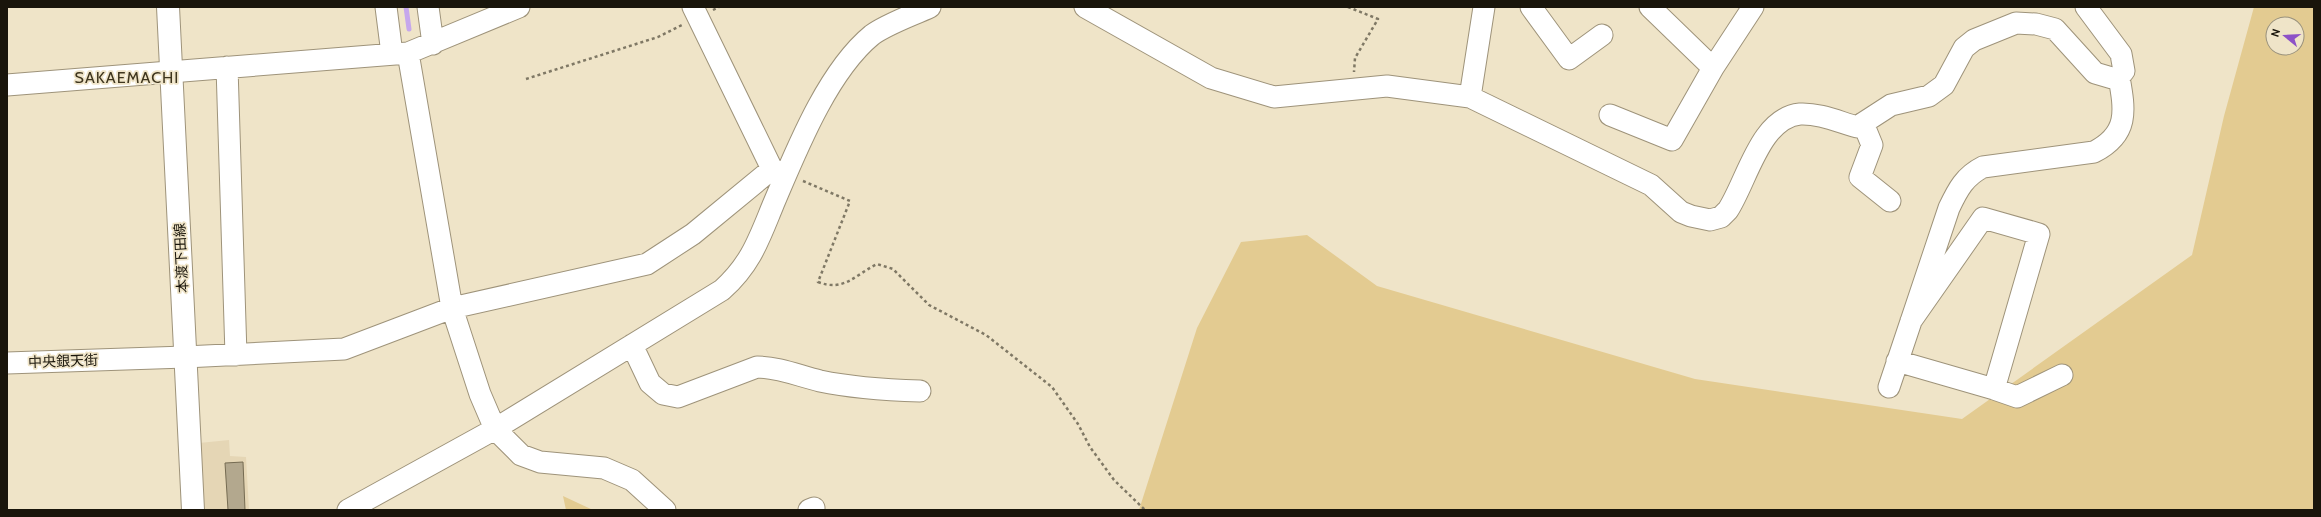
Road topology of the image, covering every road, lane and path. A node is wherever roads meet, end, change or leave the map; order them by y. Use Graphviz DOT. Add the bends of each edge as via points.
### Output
graph roads {
  1 [pos="168,7"];
  2 [pos="386,7"];
  3 [pos="428,7"];
  4 [pos="519,7"];
  5 [pos="719,7"];
  6 [pos="930,7"];
  7 [pos="1085,7"];
  8 [pos="1348,7"];
  9 [pos="1484,7"];
  10 [pos="1531,7"];
  11 [pos="1650,7"];
  12 [pos="1753,7"];
  13 [pos="2086,7"];
  14 [pos="695,12"];
  15 [pos="1602,35"];
  16 [pos="433,44"];
  17 [pos="400,53"];
  18 [pos="227,67"];
  19 [pos="1714,68"];
  20 [pos="172,72"];
  21 [pos="2119,77"];
  22 [pos="526,79"];
  23 [pos="7,85"];
  24 [pos="1352,89"];
  25 [pos="1470,97"];
  26 [pos="1610,115"];
  27 [pos="1863,123"];
  28 [pos="779,172"];
  29 [pos="1890,201"];
  30 [pos="452,308"];
  31 [pos="1911,321"];
  32 [pos="632,345"];
  33 [pos="236,355"];
  34 [pos="185,357"];
  35 [pos="1897,361"];
  36 [pos="7,363"];
  37 [pos="2062,375"];
  38 [pos="1889,387"];
  39 [pos="1994,389"];
  40 [pos="920,391"];
  41 [pos="495,429"];
  42 [pos="193,510"];
  43 [pos="348,510"];
  44 [pos="665,510"];
  45 [pos="1145,510"];
  1 -- 20 [label="main road, 本渡下田線"];
  2 -- 17 [label="street"];
  3 -- 16 [label="street"];
  4 -- 16 [label="street"];
  5 -- 14 [label="path"];
  6 -- 28 [label="street" via="873,35 852,57 829,86"];
  7 -- 24 [label="street" via="1211,78 1274,97"];
  8 -- 24 [label="path" via="1378,19 1355,58"];
  9 -- 25 [label="street"];
  10 -- 15 [label="street" via="1569,59"];
  11 -- 19 [label="street"];
  12 -- 19 [label="street"];
  13 -- 21 [label="street" via="2121,54 2124,70"];
  14 -- 22 [label="path" via="658,37"];
  14 -- 28 [label="street"];
  16 -- 17 [label="street"];
  17 -- 18 [label="street"];
  17 -- 30 [label="street"];
  18 -- 20 [label="street"];
  18 -- 33 [label="street"];
  19 -- 26 [label="street" via="1672,140"];
  20 -- 23 [label="street"];
  20 -- 34 [label="main road, 本渡下田線"];
  21 -- 27 [label="street" via="2112,78 2095,73 2055,29 2036,24 2016,23 1974,40 1964,48 1944,85 1929,96 1891,105"];
  21 -- 31 [label="street" via="2124,106 2122,122 2117,136 2107,146 2094,152 1983,167 1971,173 1959,187 1949,208"];
  24 -- 25 [label="street" via="1387,86"];
  25 -- 27 [label="street" via="1651,185 1681,212 1701,219 1720,217 1728,210 1765,135 1783,119 1800,114 1820,116 1857,127"];
  27 -- 29 [label="street" via="1872,145 1860,177"];
  28 -- 30 [label="street, 中央銀天街" via="647,264"];
  28 -- 32 [label="street" via="752,255 739,275 722,290"];
  28 -- 45 [label="path" via="850,200 818,282 838,286 877,264 892,269 929,305 986,335 1052,387 1114,480"];
  30 -- 33 [label="street, 中央銀天街" via="344,349"];
  30 -- 41 [label="street" via="480,394"];
  31 -- 35 [label="street"];
  31 -- 39 [label="street" via="1984,218 2039,234"];
  32 -- 40 [label="street" via="650,383 663,394 678,397 757,367 769,367 819,381 867,389"];
  32 -- 41 [label="street"];
  33 -- 34 [label="street, 中央銀天街"];
  34 -- 36 [label="street, 中央銀天街"];
  34 -- 42 [label="main road, 本渡下田線"];
  35 -- 38 [label="street"];
  35 -- 39 [label="street"];
  37 -- 39 [label="street" via="2017,397"];
  41 -- 43 [label="street"];
  41 -- 44 [label="street" via="521,455 540,462 604,468 632,480"];
}
